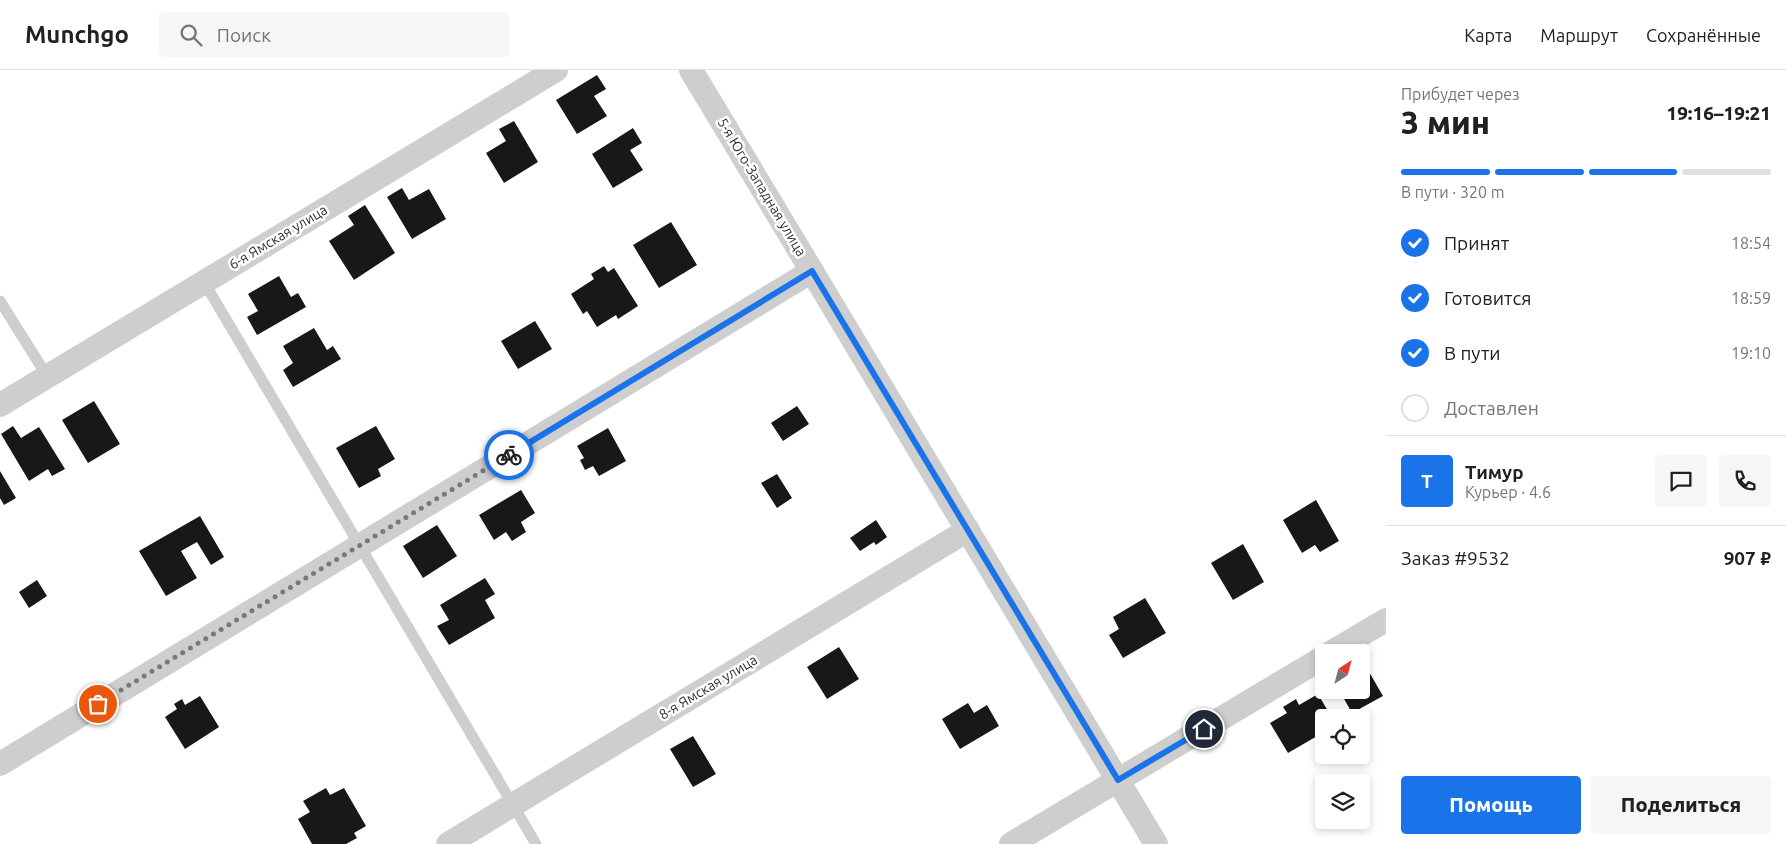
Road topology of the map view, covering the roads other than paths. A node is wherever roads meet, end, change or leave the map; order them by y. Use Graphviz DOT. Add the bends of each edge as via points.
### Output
graph roads {
  1 [pos="556,70"];
  2 [pos="691,70"];
  3 [pos="812,271"];
  4 [pos="204,282"];
  5 [pos="0,301"];
  6 [pos="48,376"];
  7 [pos="0,405"];
  8 [pos="968,530"];
  9 [pos="360,546"];
  10 [pos="1386,620"];
  11 [pos="1346,644"];
  12 [pos="1315,663"];
  13 [pos="0,764"];
  14 [pos="1118,780"];
  15 [pos="512,805"];
  16 [pos="448,844"];
  17 [pos="536,844"];
  18 [pos="1011,844"];
  19 [pos="1156,844"];
  1 -- 4 [label="street, 6-я Ямская улица"];
  2 -- 3 [label="street, 5-я Юго-Западная улица"];
  3 -- 8 [label="street, 5-я Юго-Западная улица"];
  3 -- 9 [label="street"];
  4 -- 6 [label="street, 6-я Ямская улица"];
  4 -- 9 [label="lane"];
  5 -- 6 [label="lane"];
  6 -- 7 [label="street, 6-я Ямская улица"];
  8 -- 14 [label="street, 5-я Юго-Западная улица"];
  8 -- 15 [label="street, 8-я Ямская улица"];
  9 -- 13 [label="street"];
  9 -- 15 [label="lane"];
  10 -- 11 [label="street"];
  12 -- 14 [label="street"];
  14 -- 18 [label="street"];
  14 -- 19 [label="street, 5-я Юго-Западная улица"];
  15 -- 16 [label="street, 8-я Ямская улица"];
  15 -- 17 [label="lane"];
}
